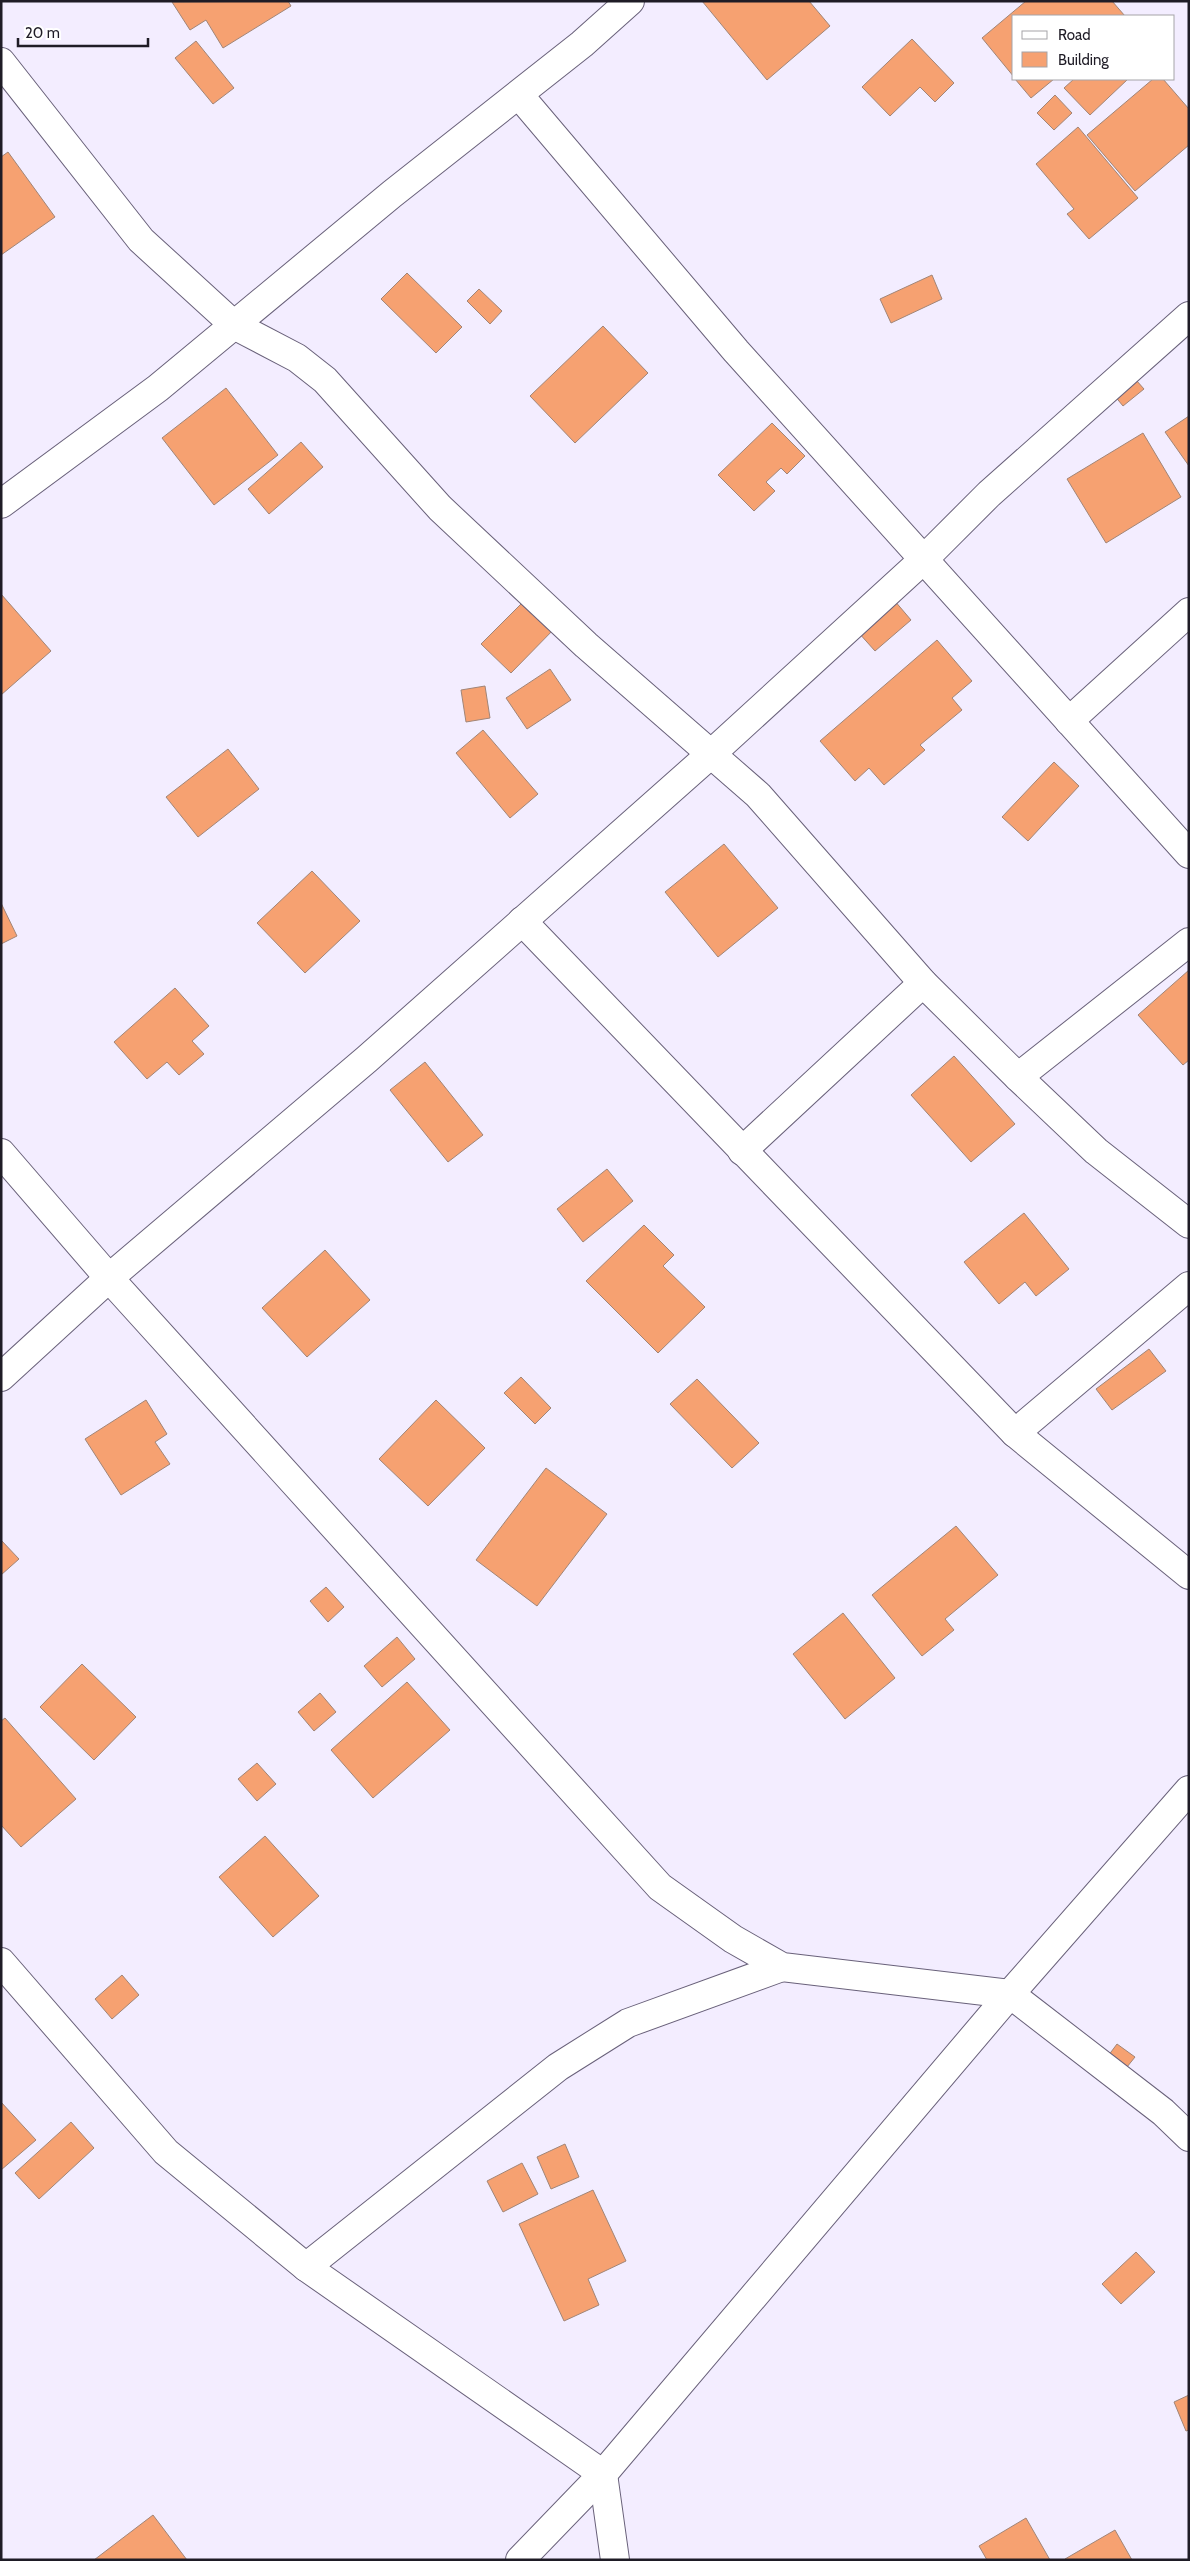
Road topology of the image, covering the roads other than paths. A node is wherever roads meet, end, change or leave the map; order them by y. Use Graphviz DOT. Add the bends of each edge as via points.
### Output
graph roads {
  1 [pos="630,1"];
  2 [pos="1,62"];
  3 [pos="519,95"];
  4 [pos="1189,316"];
  5 [pos="234,325"];
  6 [pos="1,504"];
  7 [pos="923,560"];
  8 [pos="1189,612"];
  9 [pos="1068,721"];
  10 [pos="711,754"];
  11 [pos="1189,854"];
  12 [pos="522,921"];
  13 [pos="1189,942"];
  14 [pos="923,983"];
  15 [pos="1018,1077"];
  16 [pos="742,1151"];
  17 [pos="1,1153"];
  18 [pos="1189,1224"];
  19 [pos="109,1278"];
  20 [pos="1189,1286"];
  21 [pos="1,1378"];
  22 [pos="1015,1432"];
  23 [pos="1189,1575"];
  24 [pos="1189,1790"];
  25 [pos="1,1962"];
  26 [pos="782,1967"];
  27 [pos="1010,1994"];
  28 [pos="1189,2137"];
  29 [pos="306,2267"];
  30 [pos="603,2474"];
  31 [pos="520,2560"];
  32 [pos="615,2560"];
  1 -- 3 [label="street"];
  2 -- 5 [label="street" via="141,240"];
  3 -- 5 [label="street" via="392,194"];
  3 -- 7 [label="street" via="736,351"];
  4 -- 7 [label="street" via="989,494"];
  5 -- 6 [label="street" via="158,388"];
  5 -- 10 [label="street" via="297,358 325,380 440,508 586,645"];
  7 -- 9 [label="street"];
  7 -- 10 [label="street"];
  8 -- 9 [label="street"];
  9 -- 11 [label="street"];
  10 -- 12 [label="street"];
  10 -- 14 [label="street" via="758,795"];
  12 -- 16 [label="street"];
  12 -- 19 [label="street" via="359,1066"];
  13 -- 15 [label="street"];
  14 -- 15 [label="street"];
  14 -- 16 [label="street"];
  15 -- 18 [label="street" via="1096,1151"];
  16 -- 22 [label="street"];
  17 -- 19 [label="street"];
  19 -- 21 [label="street"];
  19 -- 26 [label="street" via="660,1887 732,1939"];
  20 -- 22 [label="street"];
  22 -- 23 [label="street"];
  24 -- 27 [label="street"];
  25 -- 29 [label="street" via="166,2152"];
  26 -- 27 [label="street"];
  26 -- 29 [label="street" via="628,2023 594,2043 558,2067"];
  27 -- 28 [label="street" via="1163,2112"];
  27 -- 30 [label="street"];
  29 -- 30 [label="street"];
  30 -- 31 [label="street"];
  30 -- 32 [label="street"];
}
